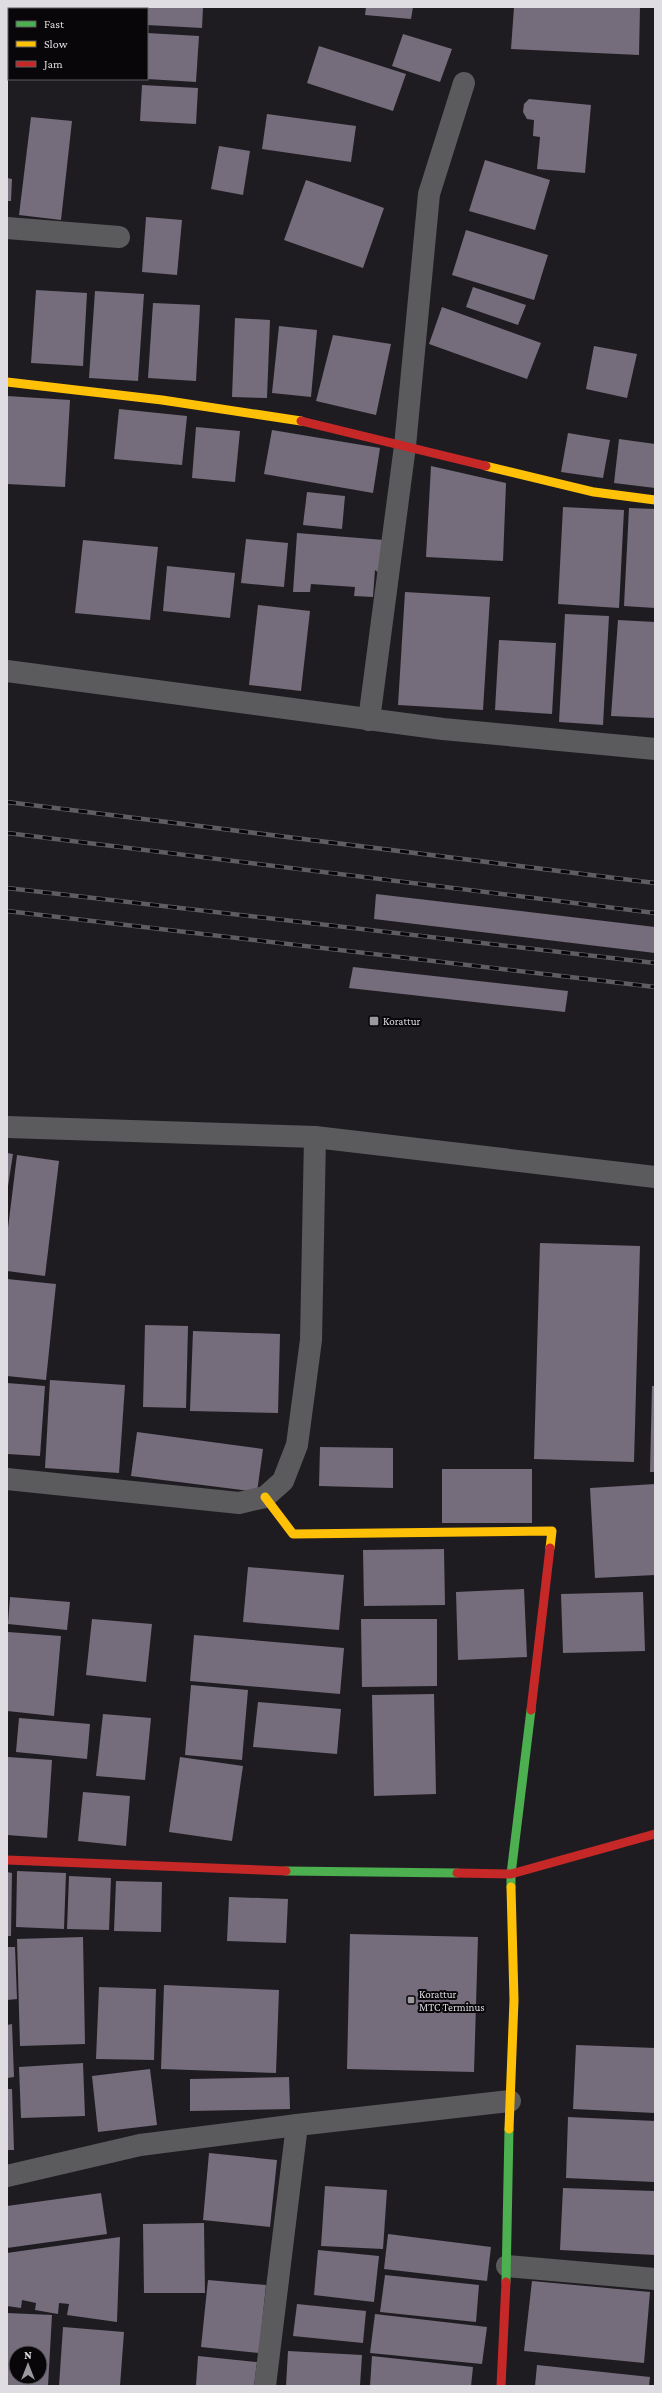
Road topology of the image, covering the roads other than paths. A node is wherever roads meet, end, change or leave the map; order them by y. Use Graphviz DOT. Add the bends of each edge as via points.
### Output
graph roads {
  1 [pos="464,83"];
  2 [pos="7,228"];
  3 [pos="119,237"];
  4 [pos="7,382"];
  5 [pos="405,446"];
  6 [pos="655,500"];
  7 [pos="7,671"];
  8 [pos="369,720"];
  9 [pos="655,749"];
  10 [pos="7,1127"];
  11 [pos="315,1137"];
  12 [pos="655,1177"];
  13 [pos="7,1479"];
  14 [pos="265,1497"];
  15 [pos="655,1834"];
  16 [pos="7,1860"];
  17 [pos="511,1874"];
  18 [pos="510,2101"];
  19 [pos="297,2125"];
  20 [pos="7,2176"];
  21 [pos="507,2266"];
  22 [pos="655,2279"];
  23 [pos="265,2386"];
  24 [pos="501,2386"];
  1 -- 5 [label="street" via="429,194"];
  2 -- 3 [label="street"];
  4 -- 5 [label="street" via="162,400 307,422"];
  5 -- 6 [label="street" via="594,492"];
  5 -- 8 [label="street"];
  7 -- 8 [label="street"];
  8 -- 9 [label="street"];
  10 -- 11 [label="street"];
  11 -- 12 [label="street"];
  11 -- 14 [label="street" via="310,1348 296,1446 283,1481"];
  13 -- 14 [label="street" via="239,1503"];
  14 -- 17 [label="street" via="293,1534 552,1531"];
  15 -- 17 [label="street"];
  16 -- 17 [label="street" via="250,1870"];
  17 -- 18 [label="street" via="514,2000"];
  18 -- 19 [label="street"];
  18 -- 21 [label="street"];
  19 -- 20 [label="street" via="140,2145"];
  19 -- 23 [label="street"];
  21 -- 22 [label="street"];
  21 -- 24 [label="street"];
}
